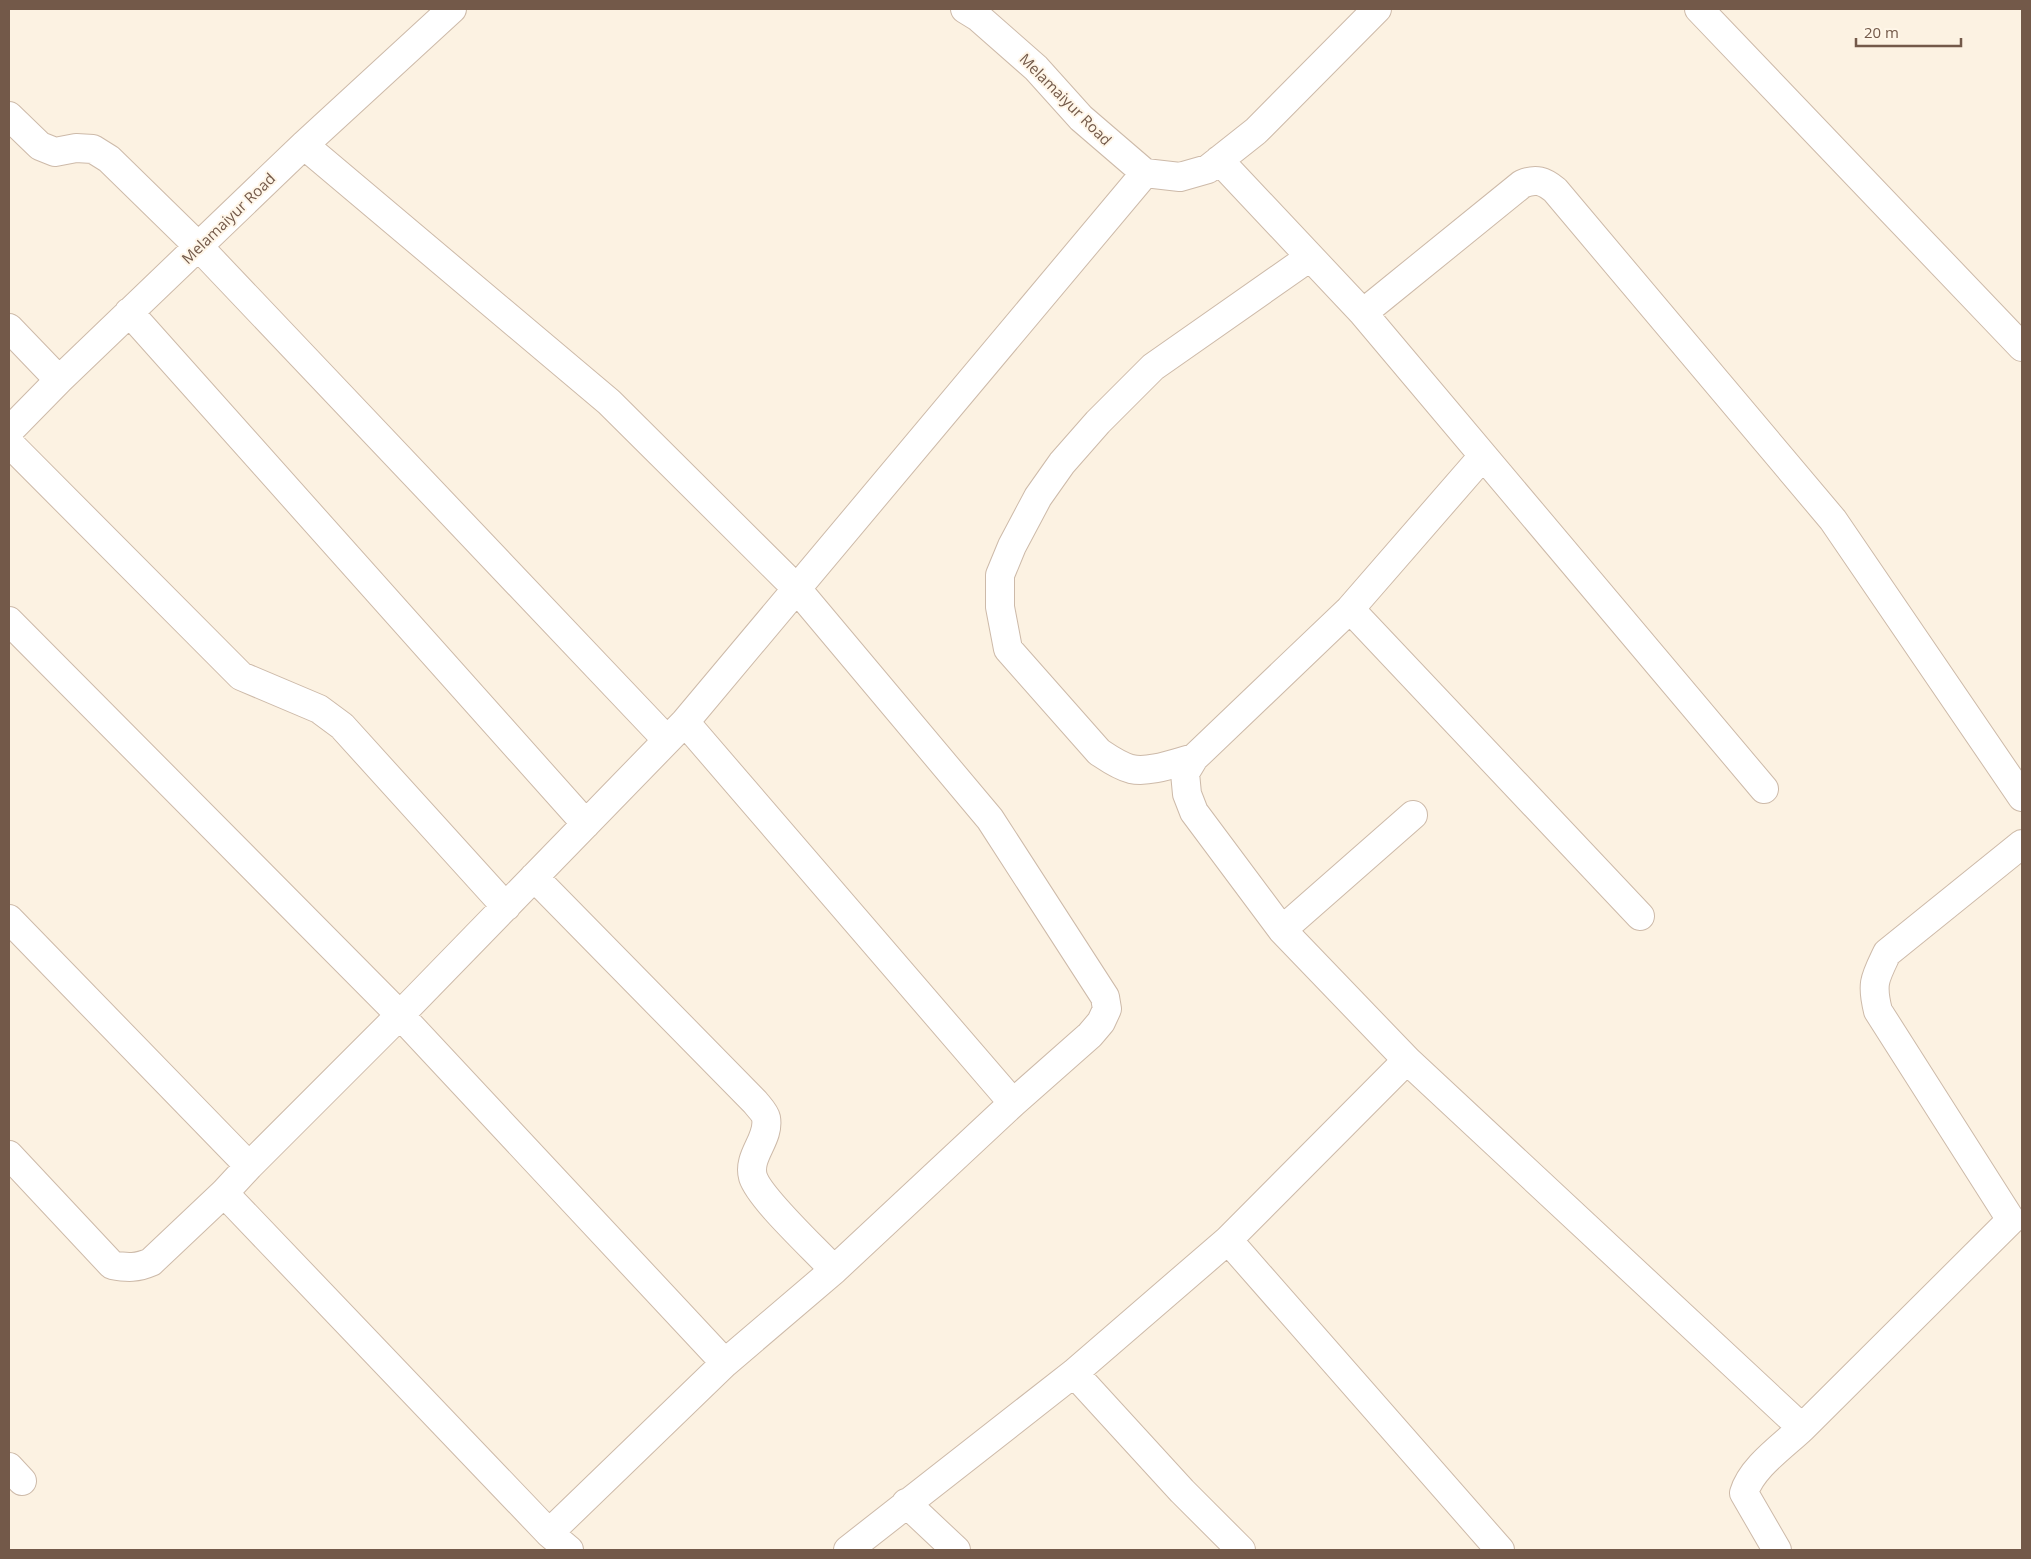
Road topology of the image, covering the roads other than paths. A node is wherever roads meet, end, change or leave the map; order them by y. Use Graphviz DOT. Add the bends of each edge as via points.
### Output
graph roads {
  1 [pos="452,9"];
  2 [pos="966,9"];
  3 [pos="1377,9"];
  4 [pos="1700,9"];
  5 [pos="9,116"];
  6 [pos="304,145"];
  7 [pos="1219,160"];
  8 [pos="1145,173"];
  9 [pos="199,247"];
  10 [pos="1310,257"];
  11 [pos="130,312"];
  12 [pos="1363,313"];
  13 [pos="9,328"];
  14 [pos="2022,347"];
  15 [pos="59,380"];
  16 [pos="9,431"];
  17 [pos="9,443"];
  18 [pos="1483,456"];
  19 [pos="797,589"];
  20 [pos="1350,609"];
  21 [pos="9,621"];
  22 [pos="676,731"];
  23 [pos="1194,758"];
  24 [pos="1764,788"];
  25 [pos="2022,797"];
  26 [pos="1413,815"];
  27 [pos="586,824"];
  28 [pos="2022,844"];
  29 [pos="534,877"];
  30 [pos="506,907"];
  31 [pos="1640,916"];
  32 [pos="9,919"];
  33 [pos="1282,930"];
  34 [pos="400,1015"];
  35 [pos="1407,1060"];
  36 [pos="1013,1103"];
  37 [pos="9,1155"];
  38 [pos="249,1166"];
  39 [pos="224,1193"];
  40 [pos="2017,1227"];
  41 [pos="1228,1240"];
  42 [pos="834,1270"];
  43 [pos="725,1363"];
  44 [pos="1074,1373"];
  45 [pos="1802,1428"];
  46 [pos="906,1504"];
  47 [pos="559,1542"];
  48 [pos="848,1550"];
  49 [pos="956,1550"];
  50 [pos="1241,1550"];
  51 [pos="1500,1550"];
  52 [pos="1777,1550"];
  1 -- 6 [label="street, Melamaiyur Road"];
  2 -- 8 [label="street, Melamaiyur Road" via="1036,68 1081,118"];
  3 -- 7 [label="street" via="1256,131"];
  4 -- 14 [label="street"];
  5 -- 9 [label="street" via="40,146 55,152 93,149 109,159"];
  6 -- 9 [label="street, Melamaiyur Road"];
  6 -- 19 [label="street" via="608,402"];
  7 -- 8 [label="street" via="1208,169 1180,177"];
  7 -- 10 [label="street"];
  8 -- 19 [label="street"];
  9 -- 11 [label="street, Melamaiyur Road"];
  9 -- 22 [label="street"];
  10 -- 12 [label="street"];
  10 -- 23 [label="street" via="1153,367 1098,422 1038,497 1000,575 1000,607 1008,650 1099,752 1131,769 1151,769"];
  11 -- 15 [label="street, Melamaiyur Road"];
  11 -- 27 [label="street"];
  12 -- 18 [label="street"];
  12 -- 25 [label="street" via="1522,184 1532,180 1545,182 1833,520"];
  13 -- 15 [label="street"];
  15 -- 16 [label="street, Melamaiyur Road"];
  17 -- 30 [label="street" via="241,676 319,709 342,726"];
  18 -- 20 [label="street"];
  18 -- 24 [label="street"];
  19 -- 22 [label="street"];
  19 -- 36 [label="street" via="990,818 1106,997 1107,1009 1095,1029"];
  20 -- 23 [label="street"];
  20 -- 31 [label="street"];
  21 -- 34 [label="street"];
  22 -- 27 [label="street"];
  22 -- 36 [label="street"];
  23 -- 33 [label="street" via="1185,773 1187,794 1194,812"];
  26 -- 33 [label="street"];
  27 -- 29 [label="street"];
  28 -- 40 [label="street" via="1887,953 1876,975 1873,992 1878,1012"];
  29 -- 30 [label="street"];
  29 -- 42 [label="street" via="756,1102 766,1116 766,1133 753,1160 753,1176 762,1193"];
  30 -- 34 [label="street"];
  32 -- 38 [label="street"];
  33 -- 35 [label="street"];
  34 -- 38 [label="street"];
  34 -- 43 [label="street"];
  35 -- 41 [label="street"];
  35 -- 45 [label="street"];
  36 -- 42 [label="street"];
  37 -- 39 [label="street" via="112,1265 130,1268 151,1262"];
  38 -- 39 [label="street"];
  39 -- 47 [label="street"];
  40 -- 45 [label="street"];
  41 -- 44 [label="street"];
  41 -- 51 [label="street"];
  42 -- 43 [label="street"];
  43 -- 47 [label="street"];
  44 -- 46 [label="street"];
  44 -- 50 [label="street" via="1182,1492"];
  45 -- 52 [label="street" via="1755,1472 1744,1493"];
  46 -- 48 [label="street"];
  46 -- 49 [label="street"];
}
